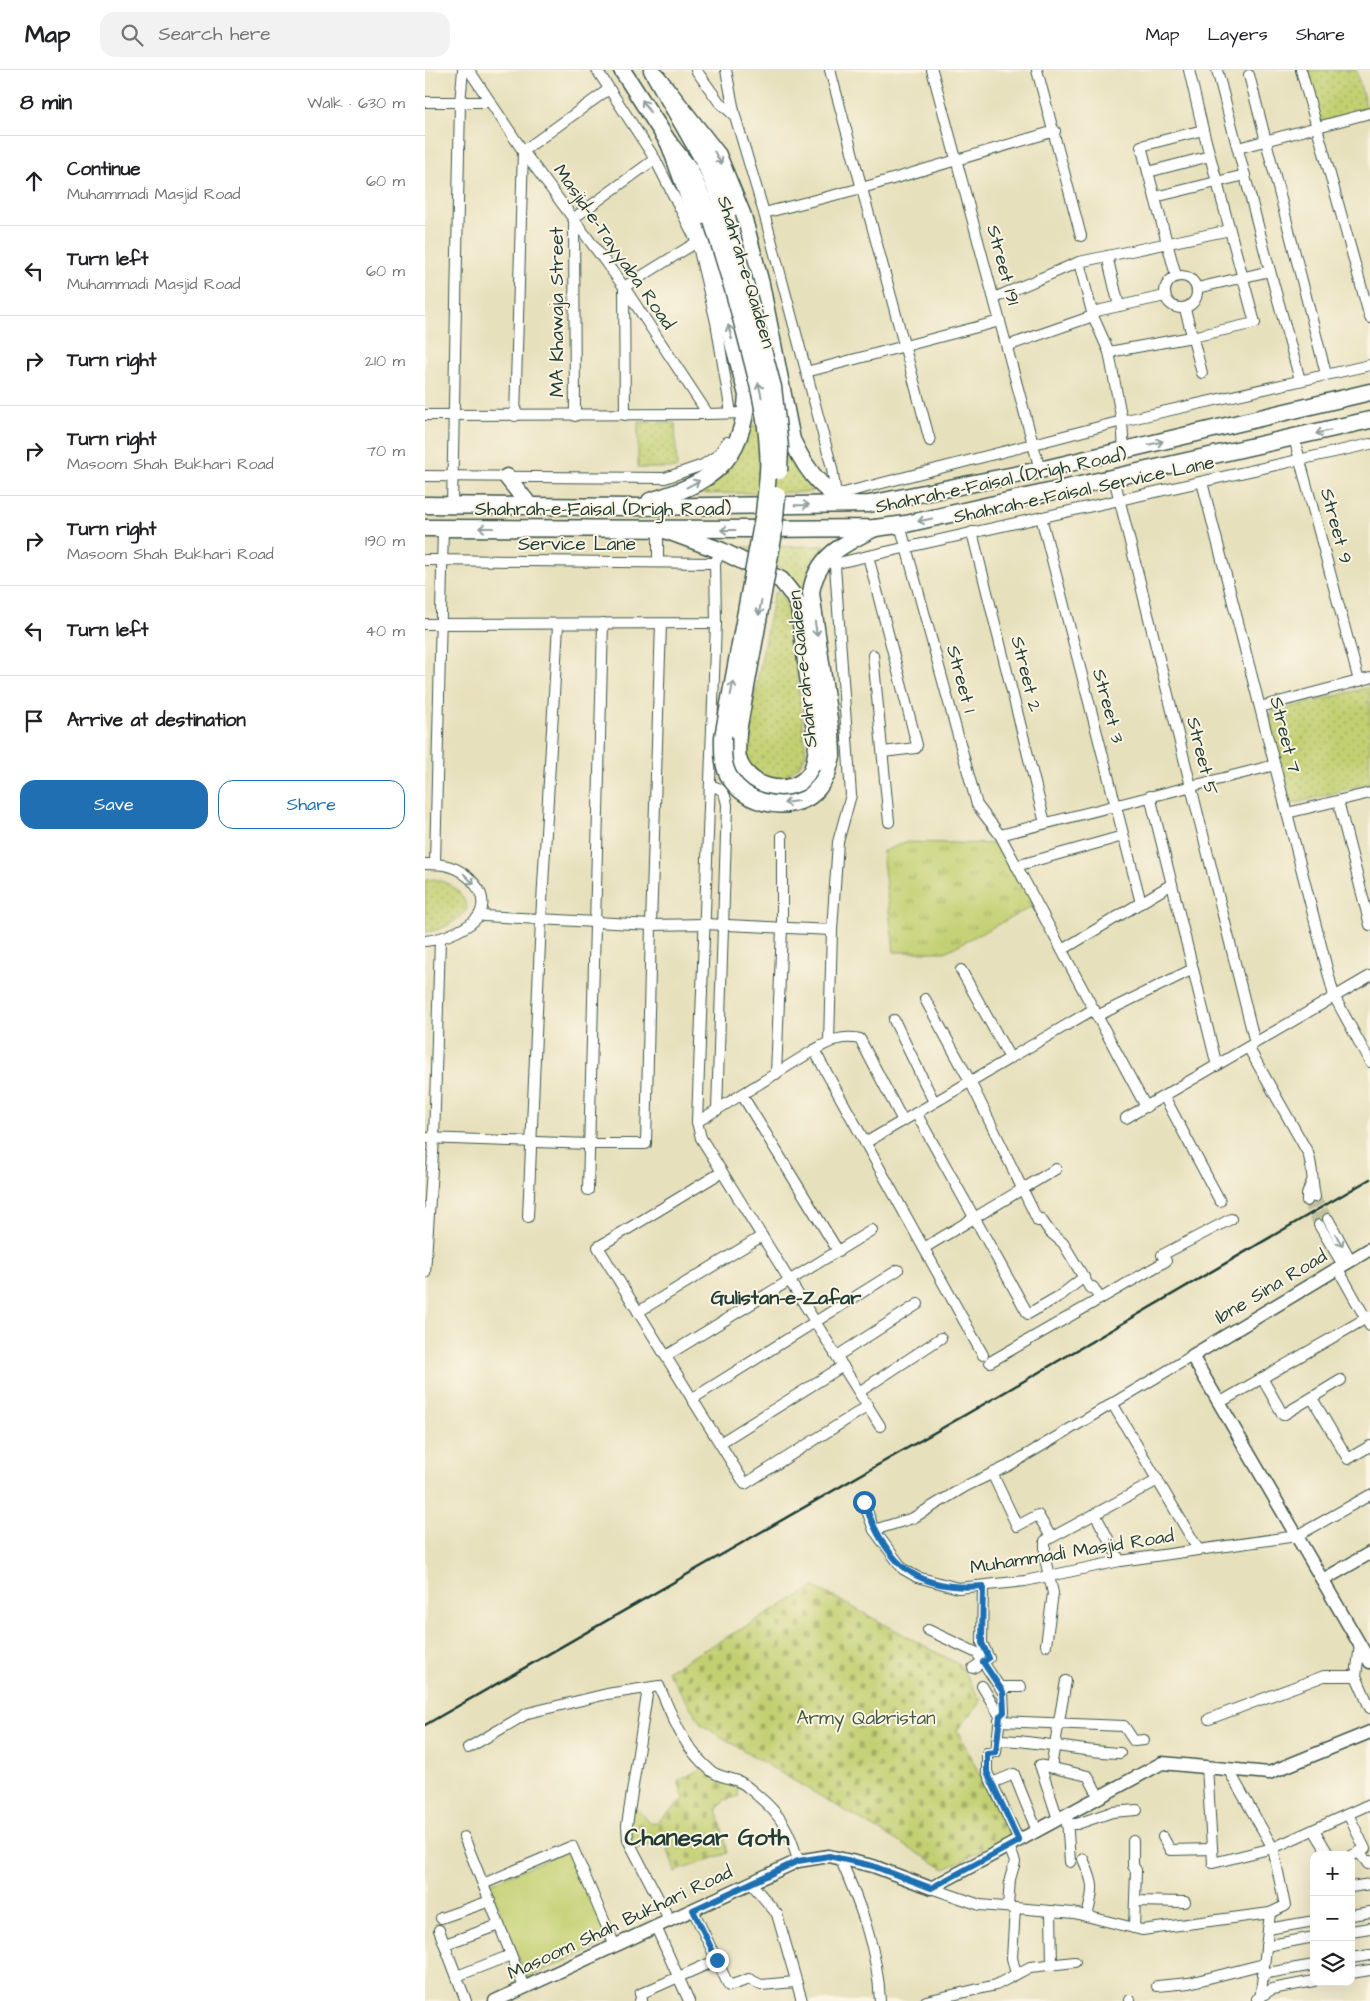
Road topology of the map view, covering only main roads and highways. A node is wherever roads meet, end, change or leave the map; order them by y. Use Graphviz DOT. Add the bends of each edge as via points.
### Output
graph roads {
  1 [pos="622,70"];
  2 [pos="655,74"];
  3 [pos="669,143"];
  4 [pos="719,219"];
  5 [pos="1370,392"];
  6 [pos="739,413"];
  7 [pos="786,413"];
  8 [pos="1370,420"];
  9 [pos="507,478"];
  10 [pos="839,499"];
  11 [pos="425,505"];
  12 [pos="529,505"];
  13 [pos="631,507"];
  14 [pos="425,528"];
  15 [pos="875,528"];
  16 [pos="662,530"];
  3 -- 1 [label="main road, Shahrah-e-Qaideen, one-way"];
  2 -- 4 [label="main road, Shahrah-e-Qaideen" via="705,163"];
  2 -- 7 [label="main road, one-way" via="718,155 732,186 761,284"];
  3 -- 4 [label="main road, Shahrah-e-Qaideen" via="690,170"];
  6 -- 3 [label="main road, one-way" via="747,395 709,253"];
  15 -- 4 [label="main road, Shahrah-e-Qaideen, one-way, bridge" via="824,559 813,580 811,593 831,733 832,756 827,774 806,799 791,804 758,802 741,791 729,777 723,759 723,737 764,513 768,476 766,421 725,261"];
  4 -- 16 [label="main road, Shahrah-e-Qaideen, one-way, bridge" via="773,387 780,447 773,538 738,731 738,758 743,770 766,787 797,785 809,775 816,760 816,731 804,635 793,595 781,580 718,557"];
  10 -- 5 [label="main road, Shahrah-e-Faisal (Drigh Road), one-way" via="869,504 1040,470"];
  6 -- 7 [label="main road" via="771,423"];
  13 -- 6 [label="main road, one-way" via="689,487 724,463 741,436"];
  7 -- 10 [label="main road" via="792,440 803,461 819,483"];
  8 -- 15 [label="main road, Shahrah-e-Faisal (Drigh Road), one-way" via="901,525"];
  9 -- 12 [label="main road"];
  13 -- 10 [label="main road, Shahrah-e-Faisal (Drigh Road), one-way"];
  11 -- 12 [label="main road, Shahrah-e-Faisal (Drigh Road)"];
  12 -- 13 [label="main road, Shahrah-e-Faisal (Drigh Road)"];
  16 -- 14 [label="main road, Shahrah-e-Faisal (Drigh Road), one-way"];
  15 -- 16 [label="main road, Shahrah-e-Faisal (Drigh Road), one-way"];
}
